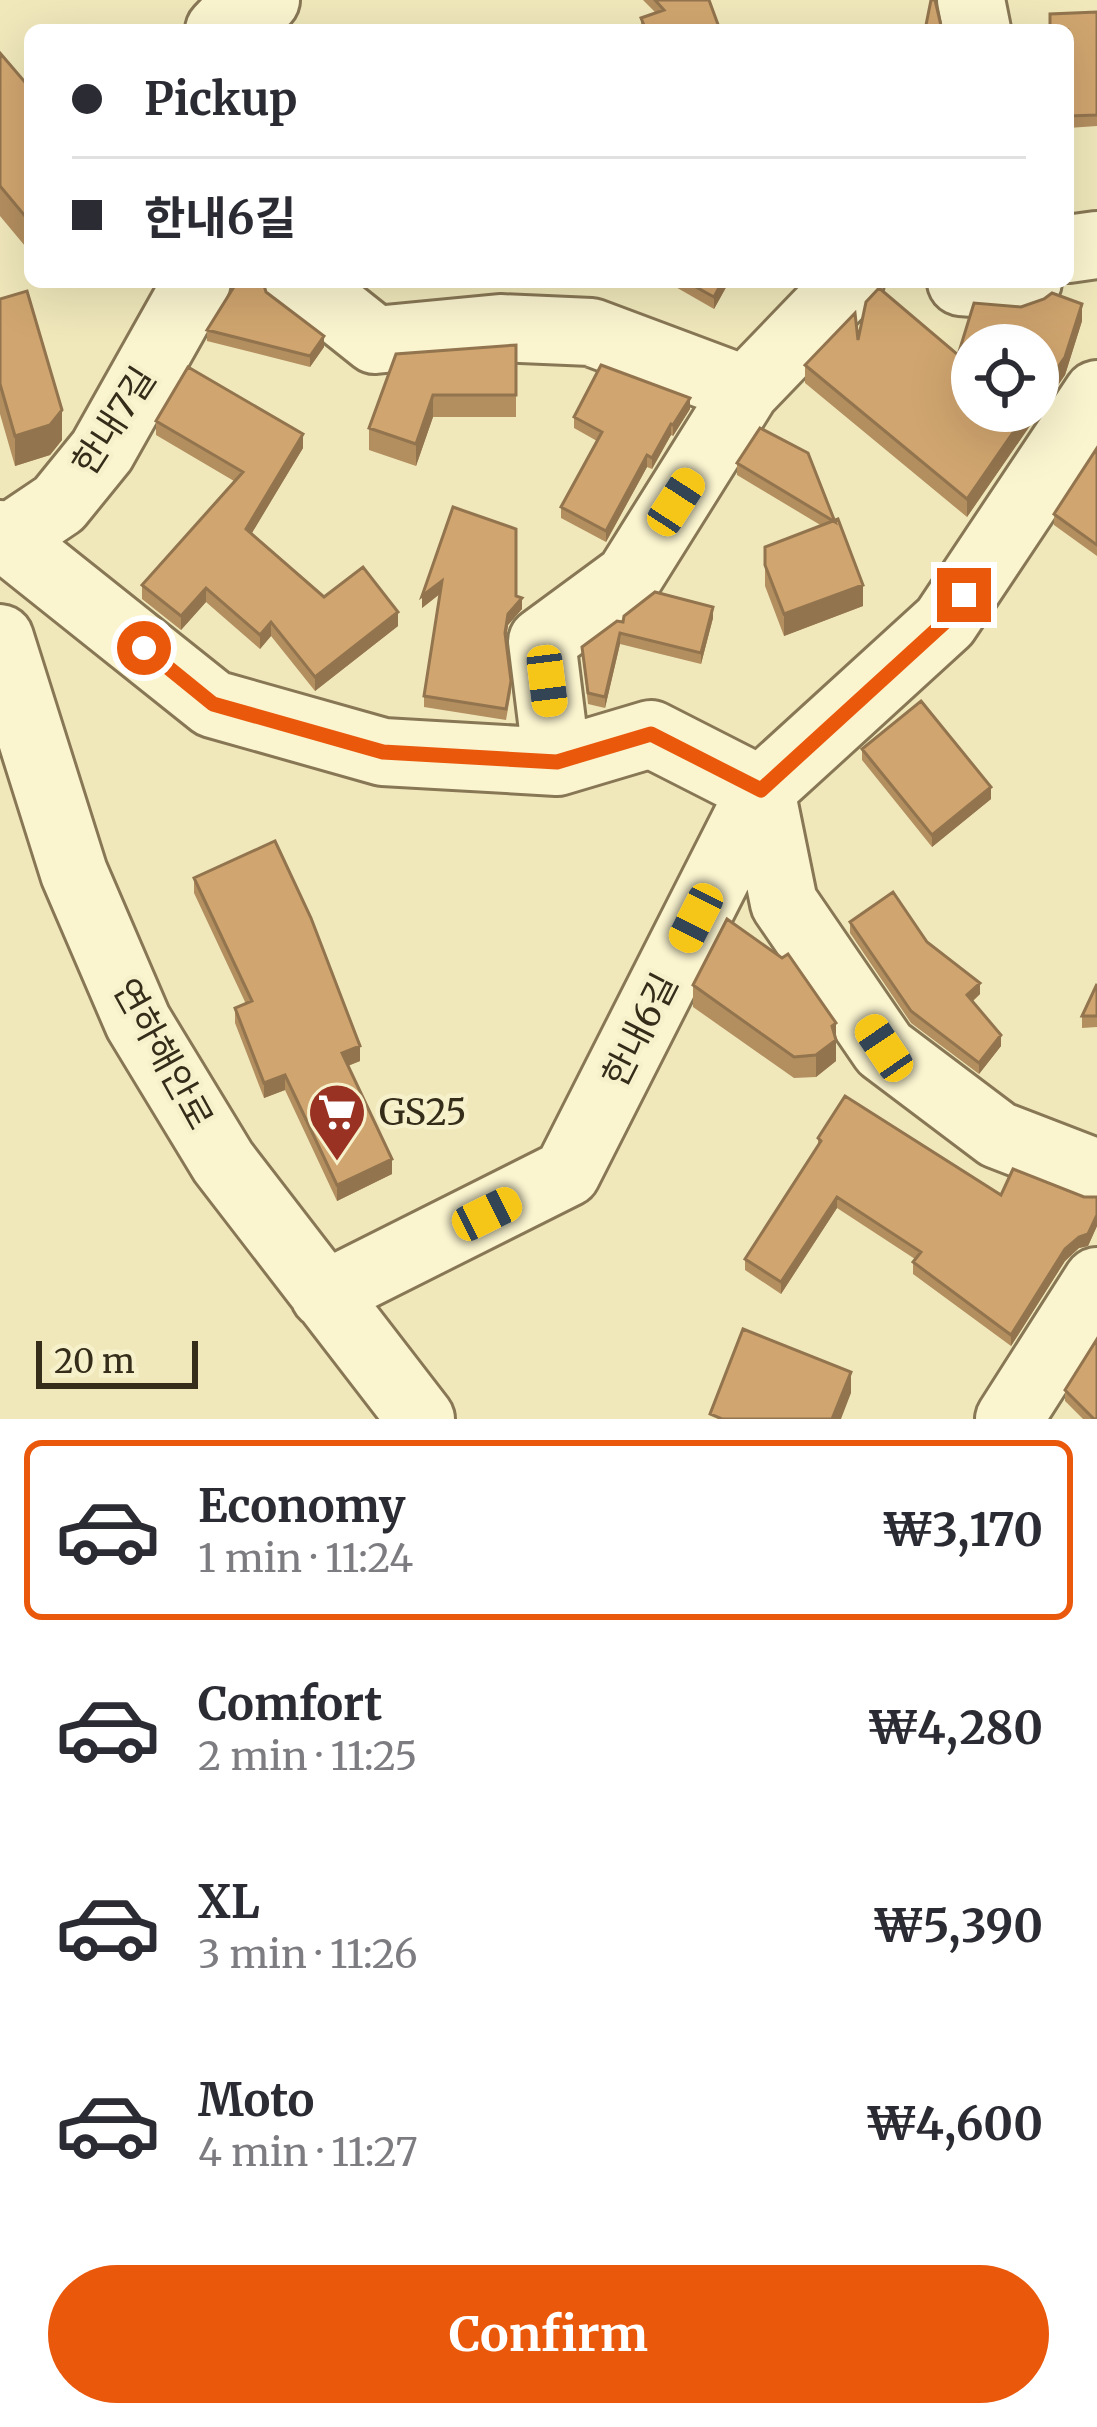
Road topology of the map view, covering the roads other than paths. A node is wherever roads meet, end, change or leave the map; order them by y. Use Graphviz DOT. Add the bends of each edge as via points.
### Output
graph roads {
  1 [pos="266,0"];
  2 [pos="225,24"];
  3 [pos="195,288"];
  4 [pos="308,288"];
  5 [pos="844,288"];
  6 [pos="746,390"];
  7 [pos="1097,394"];
  8 [pos="3,537"];
  9 [pos="0,638"];
  10 [pos="557,762"];
  11 [pos="761,790"];
  12 [pos="1097,1172"];
  13 [pos="1097,1281"];
  14 [pos="324,1294"];
  15 [pos="421,1419"];
  16 [pos="1010,1419"];
  1 -- 2 [label="street" via="244,5"];
  3 -- 8 [label="street, 한내7길" via="102,452 59,504"];
  4 -- 6 [label="street" via="375,340 500,328 591,332"];
  5 -- 6 [label="street"];
  6 -- 10 [label="street" via="628,577 542,640"];
  7 -- 11 [label="street, 한내6길" via="945,622"];
  8 -- 10 [label="street" via="213,704 383,752"];
  9 -- 14 [label="street, 연하해안로" via="74,873 138,1022 223,1162"];
  10 -- 11 [label="street" via="651,734"];
  11 -- 12 [label="street" via="784,903 884,1048 998,1136"];
  11 -- 14 [label="street, 한내6길" via="567,1173"];
  13 -- 16 [label="street"];
  14 -- 15 [label="street, 연하해안로"];
}
